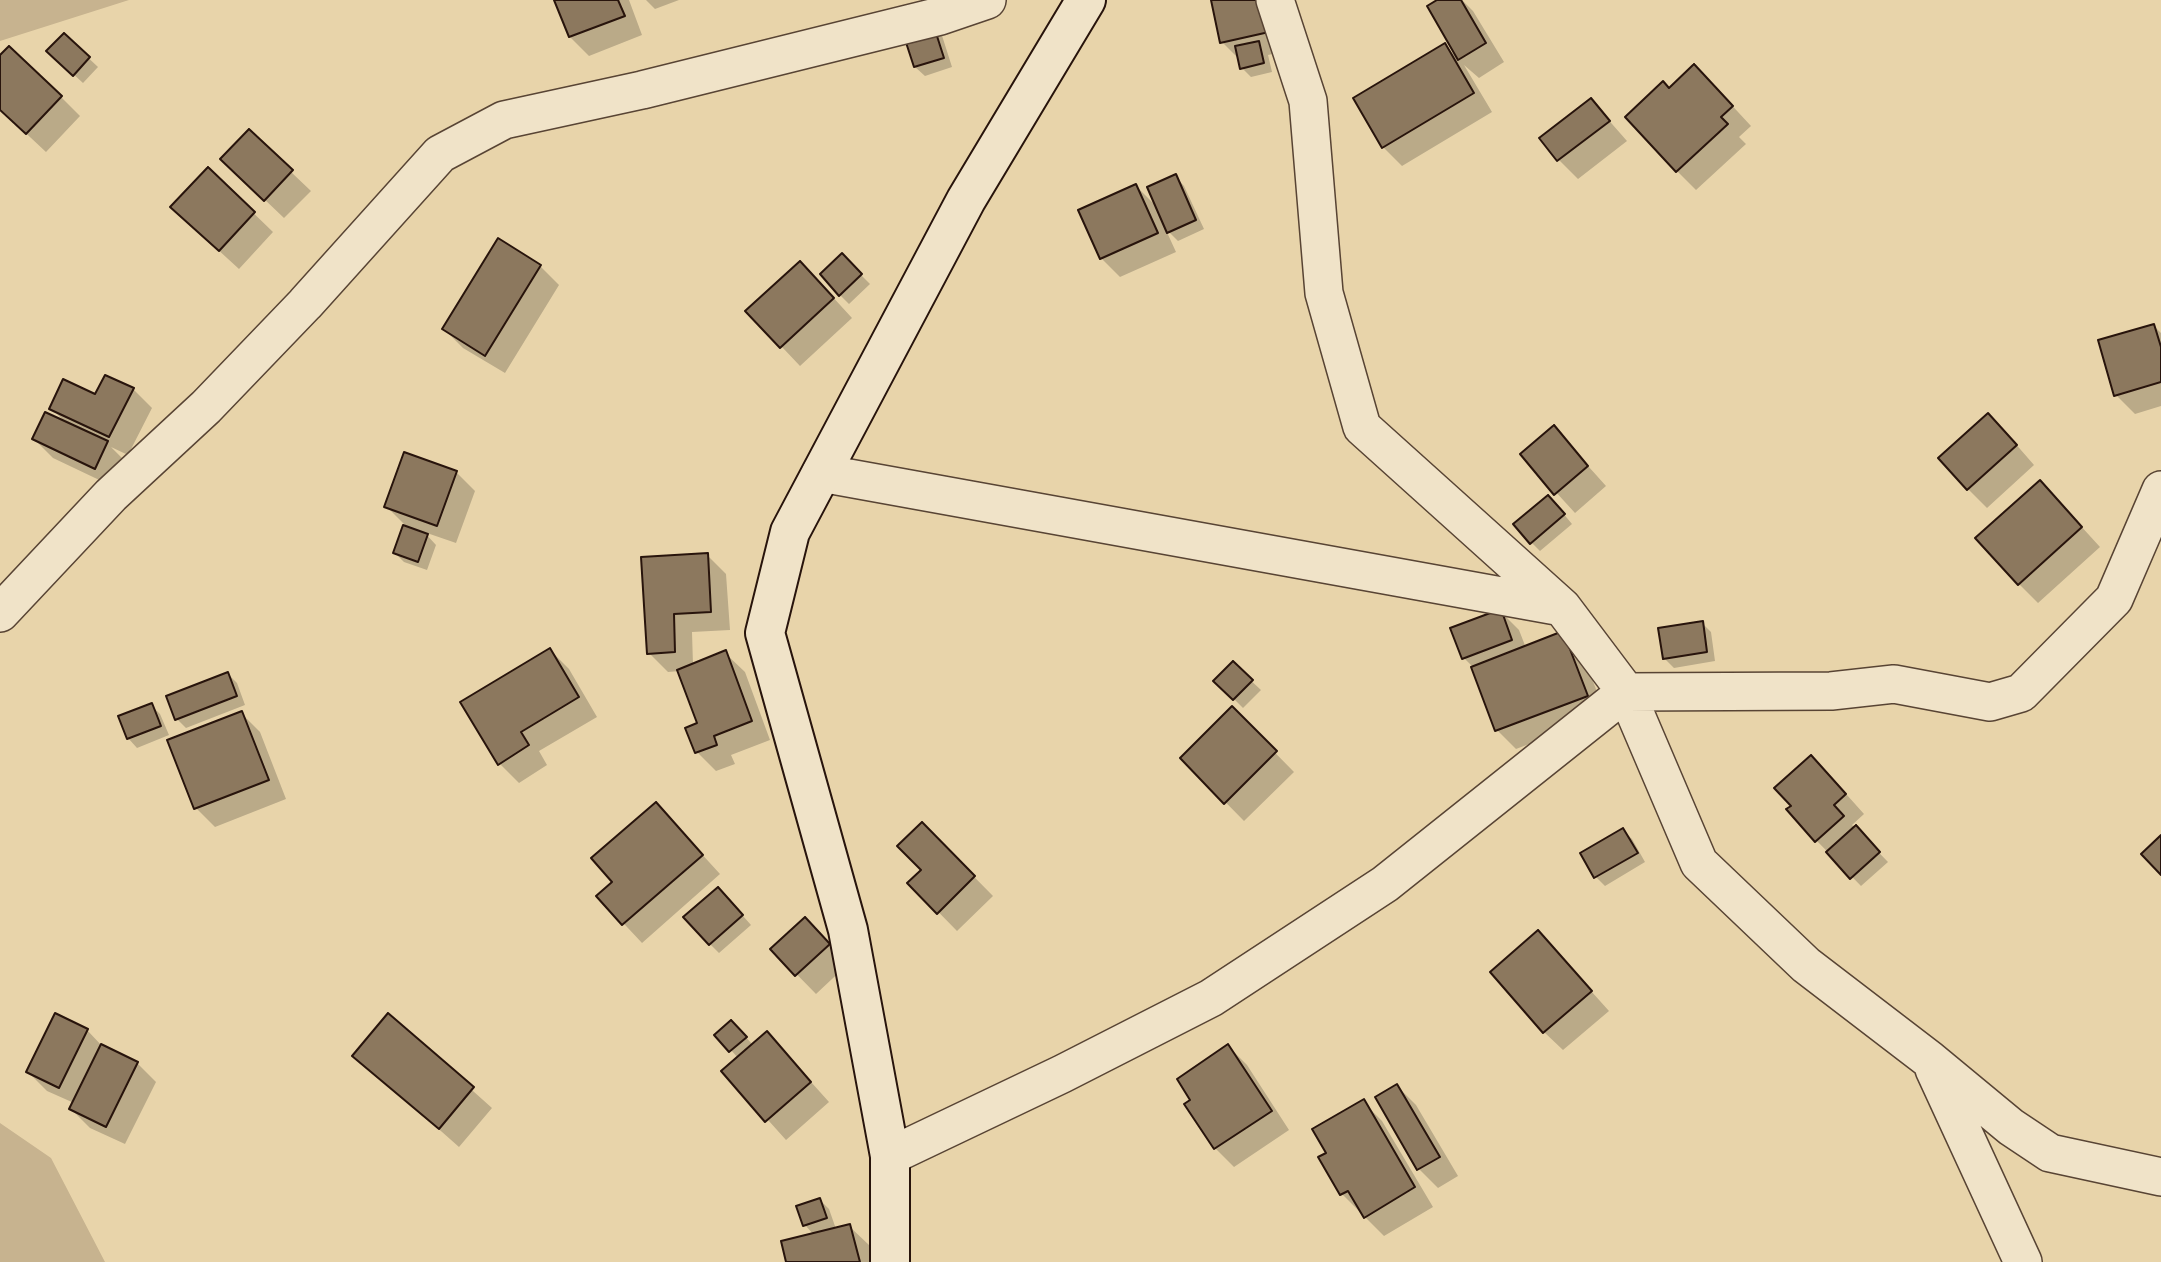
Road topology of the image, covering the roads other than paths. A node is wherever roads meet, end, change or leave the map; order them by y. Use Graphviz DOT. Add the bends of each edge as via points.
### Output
graph roads {
  1 [pos="987,0"];
  2 [pos="1086,0"];
  3 [pos="1275,0"];
  4 [pos="821,473"];
  5 [pos="2161,490"];
  6 [pos="1562,607"];
  7 [pos="0,612"];
  8 [pos="1626,692"];
  9 [pos="1930,1060"];
  10 [pos="890,1156"];
  11 [pos="2161,1177"];
  12 [pos="890,1262"];
  13 [pos="2023,1262"];
  1 -- 7 [label="street" via="900,27 504,120 440,154 242,370 111,495"];
  2 -- 4 [label="street" via="966,200"];
  3 -- 6 [label="street" via="1308,101 1324,293 1362,427"];
  4 -- 6 [label="street"];
  4 -- 10 [label="street" via="790,532 765,633 848,930"];
  5 -- 8 [label="street" via="2114,599 2021,693 1990,702 1894,684 1831,691"];
  6 -- 8 [label="street"];
  8 -- 9 [label="street" via="1699,863 1806,965"];
  8 -- 10 [label="street" via="1385,884 1211,998"];
  9 -- 11 [label="street" via="2011,1128 2050,1153"];
  9 -- 13 [label="street"];
  10 -- 12 [label="street"];
}
